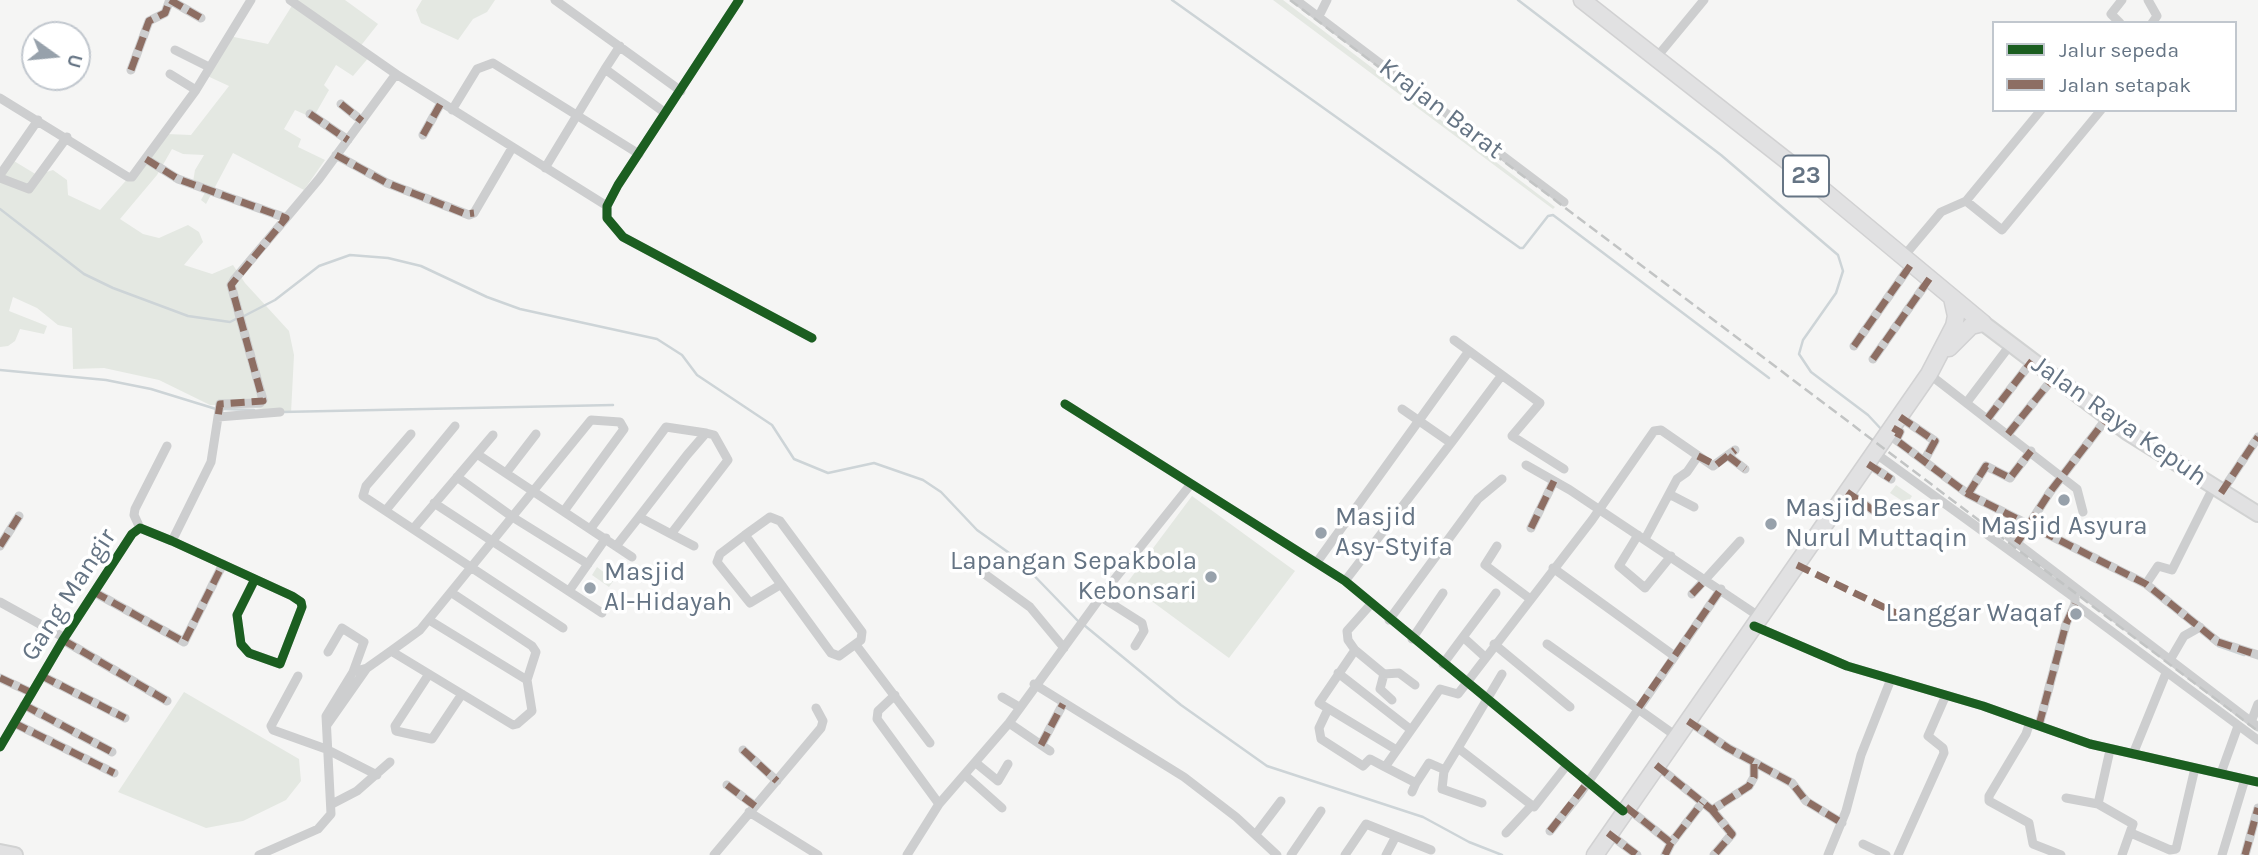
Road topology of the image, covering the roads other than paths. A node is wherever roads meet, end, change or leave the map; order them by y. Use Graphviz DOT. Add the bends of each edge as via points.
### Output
graph roads {
  1 [pos="251,0"];
  2 [pos="290,0"];
  3 [pos="555,0"];
  4 [pos="739,0"];
  5 [pos="1297,0"];
  6 [pos="1327,0"];
  7 [pos="1582,0"];
  8 [pos="1704,0"];
  9 [pos="2122,0"];
  10 [pos="2148,0"];
  11 [pos="170,1"];
  12 [pos="1319,16"];
  13 [pos="201,18"];
  14 [pos="2116,21"];
  15 [pos="2153,21"];
  16 [pos="620,46"];
  17 [pos="175,50"];
  18 [pos="1657,58"];
  19 [pos="209,67"];
  20 [pos="605,69"];
  21 [pos="131,70"];
  22 [pos="170,74"];
  23 [pos="396,74"];
  24 [pos="196,90"];
  25 [pos="681,91"];
  26 [pos="4,100"];
  27 [pos="441,103"];
  28 [pos="341,104"];
  29 [pos="452,110"];
  30 [pos="664,112"];
  31 [pos="2039,112"];
  32 [pos="2099,112"];
  33 [pos="0,114"];
  34 [pos="310,114"];
  35 [pos="577,116"];
  36 [pos="38,120"];
  37 [pos="362,121"];
  38 [pos="423,135"];
  39 [pos="66,137"];
  40 [pos="348,140"];
  41 [pos="512,148"];
  42 [pos="639,154"];
  43 [pos="336,155"];
  44 [pos="146,159"];
  45 [pos="545,168"];
  46 [pos="0,177"];
  47 [pos="1966,201"];
  48 [pos="1564,202"];
  49 [pos="607,206"];
  50 [pos="286,218"];
  51 [pos="1908,260"];
  52 [pos="1930,278"];
  53 [pos="1952,298"];
  54 [pos="1983,323"];
  55 [pos="812,338"];
  56 [pos="1454,340"];
  57 [pos="2011,344"];
  58 [pos="1854,346"];
  59 [pos="1469,351"];
  60 [pos="1873,359"];
  61 [pos="2032,361"];
  62 [pos="1932,370"];
  63 [pos="1502,375"];
  64 [pos="2054,377"];
  65 [pos="1967,402"];
  66 [pos="1065,404"];
  67 [pos="1402,409"];
  68 [pos="218,411"];
  69 [pos="280,412"];
  70 [pos="1988,418"];
  71 [pos="2107,418"];
  72 [pos="1417,419"];
  73 [pos="455,426"];
  74 [pos="1893,427"];
  75 [pos="706,433"];
  76 [pos="411,434"];
  77 [pos="536,434"];
  78 [pos="2008,434"];
  79 [pos="493,435"];
  80 [pos="2258,437"];
  81 [pos="1451,443"];
  82 [pos="167,446"];
  83 [pos="2254,450"];
  84 [pos="2031,451"];
  85 [pos="477,454"];
  86 [pos="1698,456"];
  87 [pos="1872,458"];
  88 [pos="1924,461"];
  89 [pos="1526,465"];
  90 [pos="1564,469"];
  91 [pos="1745,469"];
  92 [pos="506,473"];
  93 [pos="2063,476"];
  94 [pos="457,477"];
  95 [pos="1502,479"];
  96 [pos="1891,479"];
  97 [pos="1554,481"];
  98 [pos="1191,484"];
  99 [pos="2217,490"];
  100 [pos="534,492"];
  101 [pos="1847,492"];
  102 [pos="1669,494"];
  103 [pos="1968,494"];
  104 [pos="434,503"];
  105 [pos="1694,507"];
  106 [pos="1599,509"];
  107 [pos="386,510"];
  108 [pos="564,511"];
  109 [pos="1874,511"];
  110 [pos="2083,512"];
  111 [pos="2258,514"];
  112 [pos="19,516"];
  113 [pos="639,517"];
  114 [pos="514,518"];
  115 [pos="2027,526"];
  116 [pos="140,528"];
  117 [pos="591,528"];
  118 [pos="1531,528"];
  119 [pos="413,529"];
  120 [pos="671,534"];
  121 [pos="745,535"];
  122 [pos="1642,537"];
  123 [pos="606,538"];
  124 [pos="172,541"];
  125 [pos="1740,541"];
  126 [pos="492,542"];
  127 [pos="617,545"];
  128 [pos="0,546"];
  129 [pos="694,546"];
  130 [pos="1497,546"];
  131 [pos="1671,556"];
  132 [pos="632,557"];
  133 [pos="1317,562"];
  134 [pos="223,564"];
  135 [pos="588,564"];
  136 [pos="975,567"];
  137 [pos="1553,568"];
  138 [pos="472,569"];
  139 [pos="255,579"];
  140 [pos="1706,579"];
  141 [pos="1345,581"];
  142 [pos="779,584"];
  143 [pos="2146,584"];
  144 [pos="1721,589"];
  145 [pos="569,591"];
  146 [pos="94,592"];
  147 [pos="452,593"];
  148 [pos="1443,593"];
  149 [pos="1496,593"];
  150 [pos="1692,594"];
  151 [pos="1101,597"];
  152 [pos="1529,598"];
  153 [pos="0,602"];
  154 [pos="1371,604"];
  155 [pos="2075,604"];
  156 [pos="602,613"];
  157 [pos="429,620"];
  158 [pos="1389,620"];
  159 [pos="1757,622"];
  160 [pos="562,628"];
  161 [pos="2197,628"];
  162 [pos="1463,637"];
  163 [pos="64,639"];
  164 [pos="1412,639"];
  165 [pos="1547,644"];
  166 [pos="856,645"];
  167 [pos="1494,645"];
  168 [pos="1135,646"];
  169 [pos="1064,648"];
  170 [pos="1355,650"];
  171 [pos="391,651"];
  172 [pos="328,652"];
  173 [pos="1673,655"];
  174 [pos="2258,655"];
  175 [pos="1485,657"];
  176 [pos="2170,660"];
  177 [pos="1443,664"];
  178 [pos="367,668"];
  179 [pos="353,672"];
  180 [pos="1338,673"];
  181 [pos="2166,673"];
  182 [pos="429,674"];
  183 [pos="1384,674"];
  184 [pos="1502,674"];
  185 [pos="42,676"];
  186 [pos="298,676"];
  187 [pos="0,678"];
  188 [pos="1891,679"];
  189 [pos="360,680"];
  190 [pos="527,680"];
  191 [pos="1466,682"];
  192 [pos="1034,684"];
  193 [pos="1415,685"];
  194 [pos="32,693"];
  195 [pos="462,694"];
  196 [pos="895,695"];
  197 [pos="1946,695"];
  198 [pos="1002,697"];
  199 [pos="1392,699"];
  200 [pos="1488,700"];
  201 [pos="167,701"];
  202 [pos="1063,704"];
  203 [pos="2258,704"];
  204 [pos="24,705"];
  205 [pos="1019,707"];
  206 [pos="1570,707"];
  207 [pos="1639,707"];
  208 [pos="816,708"];
  209 [pos="1328,709"];
  210 [pos="125,719"];
  211 [pos="1688,721"];
  212 [pos="14,723"];
  213 [pos="1009,723"];
  214 [pos="2035,723"];
  215 [pos="2254,724"];
  216 [pos="327,726"];
  217 [pos="2238,726"];
  218 [pos="1410,729"];
  219 [pos="4,732"];
  220 [pos="1676,736"];
  221 [pos="2258,740"];
  222 [pos="930,743"];
  223 [pos="1041,745"];
  224 [pos="0,747"];
  225 [pos="1458,748"];
  226 [pos="326,749"];
  227 [pos="743,750"];
  228 [pos="1395,750"];
  229 [pos="2110,750"];
  230 [pos="112,751"];
  231 [pos="1050,751"];
  232 [pos="2133,754"];
  233 [pos="390,762"];
  234 [pos="976,763"];
  235 [pos="1008,764"];
  236 [pos="1754,764"];
  237 [pos="1567,765"];
  238 [pos="1656,765"];
  239 [pos="1385,767"];
  240 [pos="2195,768"];
  241 [pos="1445,770"];
  242 [pos="114,772"];
  243 [pos="2221,773"];
  244 [pos="377,775"];
  245 [pos="965,775"];
  246 [pos="2245,779"];
  247 [pos="777,781"];
  248 [pos="2258,782"];
  249 [pos="1587,783"];
  250 [pos="727,785"];
  251 [pos="2066,798"];
  252 [pos="943,800"];
  253 [pos="1281,801"];
  254 [pos="1482,803"];
  255 [pos="1702,803"];
  256 [pos="332,804"];
  257 [pos="2098,804"];
  258 [pos="1531,806"];
  259 [pos="1002,808"];
  260 [pos="2258,808"];
  261 [pos="752,809"];
  262 [pos="1625,809"];
  263 [pos="1712,810"];
  264 [pos="1321,811"];
  265 [pos="1842,823"];
  266 [pos="1550,831"];
  267 [pos="1506,833"];
  268 [pos="1608,833"];
  269 [pos="2131,833"];
  270 [pos="1256,834"];
  271 [pos="1396,836"];
  272 [pos="1671,843"];
  273 [pos="1863,844"];
  274 [pos="1431,850"];
  275 [pos="0,852"];
  276 [pos="15,855"];
  277 [pos="260,855"];
  278 [pos="714,855"];
  279 [pos="818,855"];
  280 [pos="907,855"];
  281 [pos="1277,855"];
  282 [pos="1292,855"];
  283 [pos="1345,855"];
  284 [pos="1386,855"];
  285 [pos="1595,855"];
  286 [pos="1637,855"];
  287 [pos="1665,855"];
  288 [pos="1714,855"];
  289 [pos="1828,855"];
  290 [pos="1885,855"];
  291 [pos="1898,855"];
  292 [pos="2061,855"];
  293 [pos="2122,855"];
  294 [pos="2222,855"];
  295 [pos="2245,855"];
  1 -- 19 [label="street"];
  2 -- 23 [label="street"];
  3 -- 16 [label="street"];
  4 -- 25 [label="street"];
  5 -- 12 [label="street, Krajan Barat"];
  6 -- 12 [label="street"];
  7 -- 18 [label="highway, 23"];
  8 -- 18 [label="street"];
  9 -- 14 [label="street" via="2111,14"];
  10 -- 15 [label="street" via="2157,16"];
  11 -- 13 [label="street"];
  11 -- 21 [label="street" via="165,13 149,21"];
  12 -- 48 [label="street, Krajan Barat"];
  16 -- 20 [label="street"];
  16 -- 25 [label="street"];
  17 -- 19 [label="street"];
  18 -- 51 [label="highway, 23"];
  19 -- 24 [label="street"];
  20 -- 30 [label="street"];
  20 -- 35 [label="street"];
  22 -- 24 [label="street"];
  23 -- 27 [label="street"];
  23 -- 37 [label="street"];
  24 -- 44 [label="street"];
  25 -- 30 [label="street"];
  26 -- 33 [label="street"];
  26 -- 36 [label="street"];
  27 -- 29 [label="street"];
  27 -- 38 [label="street"];
  28 -- 37 [label="street"];
  29 -- 35 [label="street" via="477,69 490,63"];
  29 -- 41 [label="street"];
  30 -- 42 [label="street"];
  31 -- 47 [label="street"];
  32 -- 47 [label="street" via="2002,230"];
  34 -- 40 [label="street"];
  35 -- 42 [label="street"];
  35 -- 45 [label="street"];
  36 -- 39 [label="street"];
  36 -- 46 [label="street"];
  37 -- 40 [label="street"];
  39 -- 44 [label="street" via="128,177"];
  39 -- 46 [label="street" via="29,189"];
  40 -- 43 [label="street"];
  41 -- 43 [label="street" via="469,215 387,183"];
  41 -- 45 [label="street"];
  42 -- 49 [label="street"];
  43 -- 50 [label="street"];
  44 -- 50 [label="street" via="178,179"];
  45 -- 49 [label="street"];
  47 -- 51 [label="street" via="1941,212"];
  49 -- 55 [label="street" via="612,227 623,237"];
  50 -- 68 [label="street" via="234,280 262,401"];
  51 -- 52 [label="highway, 23"];
  51 -- 58 [label="street"];
  52 -- 53 [label="highway, 23"];
  52 -- 60 [label="street"];
  53 -- 54 [label="highway, 23"];
  53 -- 62 [label="highway" via="1954,326"];
  54 -- 57 [label="main road, Jalan Raya Kepuh"];
  54 -- 62 [label="highway" via="1963,333"];
  56 -- 59 [label="street"];
  57 -- 61 [label="main road, Jalan Raya Kepuh"];
  57 -- 65 [label="street"];
  59 -- 63 [label="street"];
  59 -- 72 [label="street"];
  61 -- 64 [label="main road, Jalan Raya Kepuh"];
  61 -- 70 [label="street"];
  62 -- 65 [label="street"];
  62 -- 74 [label="highway"];
  63 -- 81 [label="street"];
  63 -- 90 [label="street" via="1540,403 1512,436"];
  64 -- 71 [label="main road, Jalan Raya Kepuh"];
  64 -- 78 [label="street"];
  65 -- 70 [label="street"];
  66 -- 98 [label="street"];
  67 -- 72 [label="street"];
  68 -- 69 [label="street"];
  68 -- 124 [label="street" via="211,462"];
  70 -- 78 [label="street"];
  71 -- 93 [label="street"];
  71 -- 99 [label="main road, Jalan Raya Kepuh"];
  72 -- 81 [label="street"];
  72 -- 133 [label="street"];
  73 -- 107 [label="street"];
  74 -- 87 [label="highway"];
  74 -- 88 [label="street" via="1900,433 1896,440"];
  74 -- 88 [label="street" via="1935,441"];
  75 -- 113 [label="street"];
  75 -- 117 [label="street" via="666,427"];
  75 -- 120 [label="street" via="713,435 728,460"];
  76 -- 107 [label="street" via="363,492 367,500"];
  77 -- 92 [label="street"];
  78 -- 84 [label="street"];
  79 -- 85 [label="street"];
  80 -- 83 [label="street"];
  81 -- 141 [label="street"];
  82 -- 116 [label="street" via="135,509"];
  83 -- 99 [label="street"];
  84 -- 93 [label="street"];
  84 -- 103 [label="street" via="2010,478 1986,466"];
  85 -- 92 [label="street"];
  85 -- 94 [label="street"];
  86 -- 91 [label="street" via="1713,466 1731,453"];
  86 -- 102 [label="street"];
  86 -- 106 [label="street" via="1656,430"];
  87 -- 96 [label="street"];
  87 -- 101 [label="highway"];
  87 -- 155 [label="street" via="2075,598"];
  88 -- 103 [label="street"];
  89 -- 97 [label="street"];
  92 -- 100 [label="street"];
  93 -- 110 [label="street" via="2079,492"];
  93 -- 115 [label="street"];
  94 -- 104 [label="street"];
  94 -- 114 [label="street"];
  95 -- 158 [label="street" via="1478,499"];
  97 -- 106 [label="street"];
  97 -- 118 [label="street"];
  98 -- 133 [label="street"];
  98 -- 151 [label="street"];
  99 -- 111 [label="main road, Jalan Raya Kepuh"];
  99 -- 143 [label="street" via="2172,570 2158,566"];
  100 -- 108 [label="street"];
  100 -- 108 [label="street" via="591,420 621,422 624,429"];
  100 -- 114 [label="street"];
  101 -- 109 [label="street"];
  101 -- 159 [label="highway"];
  102 -- 105 [label="street"];
  102 -- 122 [label="street"];
  103 -- 115 [label="street"];
  104 -- 119 [label="street"];
  104 -- 126 [label="street"];
  106 -- 122 [label="street"];
  106 -- 137 [label="street"];
  107 -- 119 [label="street"];
  108 -- 117 [label="street"];
  112 -- 128 [label="street"];
  113 -- 120 [label="street"];
  113 -- 127 [label="street"];
  114 -- 126 [label="street"];
  114 -- 135 [label="street"];
  115 -- 143 [label="street"];
  115 -- 176 [label="street" via="2013,540"];
  116 -- 124 [label="street, Gang Mangir"];
  116 -- 146 [label="street, Gang Mangir"];
  117 -- 123 [label="street"];
  119 -- 138 [label="street"];
  120 -- 129 [label="street"];
  121 -- 142 [label="street"];
  121 -- 142 [label="street" via="720,554 718,562 750,603"];
  121 -- 166 [label="street" via="777,517 862,632"];
  122 -- 131 [label="street"];
  122 -- 131 [label="street" via="1618,564 1643,587"];
  123 -- 127 [label="street"];
  123 -- 135 [label="street"];
  124 -- 134 [label="street, Gang Mangir"];
  125 -- 140 [label="street"];
  126 -- 138 [label="street"];
  126 -- 145 [label="street"];
  127 -- 132 [label="street"];
  130 -- 152 [label="street" via="1485,565"];
  131 -- 140 [label="street"];
  133 -- 141 [label="street"];
  134 -- 139 [label="street, Gang Mangir"];
  134 -- 146 [label="street" via="184,642"];
  135 -- 145 [label="street"];
  136 -- 169 [label="street" via="1030,607"];
  137 -- 152 [label="street"];
  137 -- 173 [label="street"];
  138 -- 147 [label="street"];
  138 -- 160 [label="street"];
  139 -- 139 [label="street, Gang Mangir" via="301,602 280,664 246,651 235,621"];
  140 -- 144 [label="street"];
  140 -- 150 [label="street"];
  141 -- 154 [label="street"];
  142 -- 166 [label="street" via="834,656"];
  143 -- 161 [label="street"];
  144 -- 159 [label="street"];
  144 -- 173 [label="street"];
  145 -- 156 [label="street"];
  146 -- 163 [label="street, Gang Mangir"];
  147 -- 157 [label="street"];
  147 -- 190 [label="street" via="533,646 536,659"];
  148 -- 164 [label="street"];
  149 -- 162 [label="street"];
  151 -- 168 [label="street" via="1142,623 1144,631"];
  151 -- 169 [label="street"];
  152 -- 167 [label="street"];
  153 -- 163 [label="street"];
  154 -- 158 [label="street"];
  154 -- 170 [label="street" via="1347,631"];
  155 -- 181 [label="street"];
  155 -- 214 [label="street"];
  157 -- 171 [label="street" via="414,637"];
  157 -- 190 [label="street"];
  158 -- 164 [label="street"];
  159 -- 188 [label="street" via="1847,666"];
  159 -- 211 [label="highway"];
  161 -- 174 [label="street" via="2218,642"];
  161 -- 176 [label="street" via="2185,636"];
  162 -- 175 [label="street"];
  162 -- 177 [label="street"];
  163 -- 185 [label="street, Gang Mangir"];
  163 -- 201 [label="street"];
  164 -- 177 [label="street"];
  165 -- 207 [label="street"];
  166 -- 196 [label="street"];
  167 -- 175 [label="street"];
  167 -- 206 [label="street"];
  169 -- 192 [label="street"];
  170 -- 180 [label="street"];
  170 -- 183 [label="street"];
  171 -- 178 [label="street"];
  171 -- 182 [label="street"];
  172 -- 179 [label="street" via="342,628 362,639 364,646"];
  173 -- 207 [label="street"];
  175 -- 191 [label="street"];
  176 -- 215 [label="street"];
  177 -- 191 [label="street"];
  178 -- 179 [label="street"];
  178 -- 189 [label="street"];
  179 -- 189 [label="street"];
  179 -- 216 [label="street" via="328,711"];
  180 -- 209 [label="street" via="1318,701"];
  180 -- 218 [label="street"];
  181 -- 217 [label="street"];
  181 -- 232 [label="street"];
  182 -- 195 [label="street"];
  182 -- 195 [label="street" via="396,731 432,739"];
  183 -- 193 [label="street" via="1399,673"];
  183 -- 199 [label="street" via="1380,689"];
  184 -- 200 [label="street"];
  185 -- 194 [label="street, Gang Mangir"];
  185 -- 210 [label="street"];
  186 -- 226 [label="street" via="272,728"];
  187 -- 194 [label="street"];
  188 -- 197 [label="street"];
  188 -- 265 [label="street" via="1861,755"];
  189 -- 216 [label="street"];
  190 -- 195 [label="street" via="532,711 513,725"];
  191 -- 200 [label="street"];
  191 -- 218 [label="street" via="1456,696 1441,688"];
  192 -- 202 [label="street"];
  192 -- 205 [label="street"];
  194 -- 204 [label="street, Gang Mangir"];
  196 -- 222 [label="street"];
  196 -- 252 [label="street" via="878,711 877,719"];
  197 -- 214 [label="street"];
  197 -- 291 [label="street" via="1928,736 1944,753"];
  198 -- 205 [label="street"];
  200 -- 225 [label="street"];
  200 -- 237 [label="street"];
  202 -- 223 [label="street"];
  202 -- 270 [label="street" via="1160,761"];
  203 -- 215 [label="street"];
  204 -- 212 [label="street, Gang Mangir"];
  204 -- 230 [label="street"];
  205 -- 213 [label="street"];
  207 -- 220 [label="street"];
  207 -- 249 [label="street"];
  208 -- 247 [label="street" via="823,721 821,728"];
  209 -- 228 [label="street"];
  209 -- 239 [label="street" via="1321,739 1363,766 1370,759"];
  211 -- 220 [label="highway"];
  211 -- 236 [label="street"];
  212 -- 219 [label="street, Gang Mangir"];
  212 -- 242 [label="street"];
  213 -- 223 [label="street"];
  213 -- 234 [label="street"];
  214 -- 229 [label="street"];
  214 -- 292 [label="street" via="1989,801 2029,823 2033,844"];
  216 -- 226 [label="street"];
  217 -- 221 [label="street"];
  217 -- 243 [label="street"];
  218 -- 228 [label="street"];
  219 -- 224 [label="street, Gang Mangir"];
  220 -- 238 [label="highway"];
  223 -- 231 [label="street"];
  225 -- 241 [label="street"];
  225 -- 258 [label="street"];
  226 -- 244 [label="street"];
  226 -- 256 [label="street"];
  227 -- 247 [label="street"];
  228 -- 239 [label="street"];
  229 -- 232 [label="street"];
  229 -- 257 [label="street"];
  232 -- 240 [label="street"];
  233 -- 244 [label="street"];
  234 -- 235 [label="street" via="998,781"];
  234 -- 245 [label="street"];
  236 -- 263 [label="street" via="1749,786"];
  236 -- 265 [label="street" via="1792,783 1805,801"];
  237 -- 249 [label="street"];
  237 -- 258 [label="street"];
  238 -- 255 [label="street"];
  238 -- 262 [label="highway"];
  239 -- 241 [label="street" via="1414,787 1429,763"];
  240 -- 243 [label="street"];
  240 -- 269 [label="street" via="2176,849"];
  241 -- 254 [label="street" via="1444,792"];
  243 -- 246 [label="street"];
  244 -- 256 [label="street"];
  245 -- 252 [label="street"];
  245 -- 259 [label="street"];
  246 -- 248 [label="street"];
  246 -- 294 [label="street"];
  247 -- 261 [label="street"];
  249 -- 262 [label="street"];
  249 -- 266 [label="street"];
  250 -- 261 [label="street"];
  251 -- 257 [label="street"];
  252 -- 280 [label="street"];
  253 -- 270 [label="street"];
  255 -- 263 [label="street"];
  255 -- 272 [label="street"];
  256 -- 277 [label="street" via="328,820 318,829"];
  257 -- 269 [label="street" via="2131,821"];
  258 -- 267 [label="street"];
  260 -- 295 [label="street"];
  261 -- 278 [label="street"];
  261 -- 279 [label="street"];
  262 -- 268 [label="highway"];
  262 -- 272 [label="street"];
  263 -- 288 [label="street" via="1732,834"];
  264 -- 282 [label="street"];
  265 -- 289 [label="street"];
  268 -- 285 [label="highway"];
  268 -- 286 [label="street"];
  269 -- 293 [label="street"];
  270 -- 281 [label="street"];
  271 -- 274 [label="street"];
  271 -- 283 [label="street" via="1366,824"];
  271 -- 284 [label="street"];
  272 -- 287 [label="street"];
  273 -- 290 [label="street"];
  275 -- 276 [label="main road"];
}
